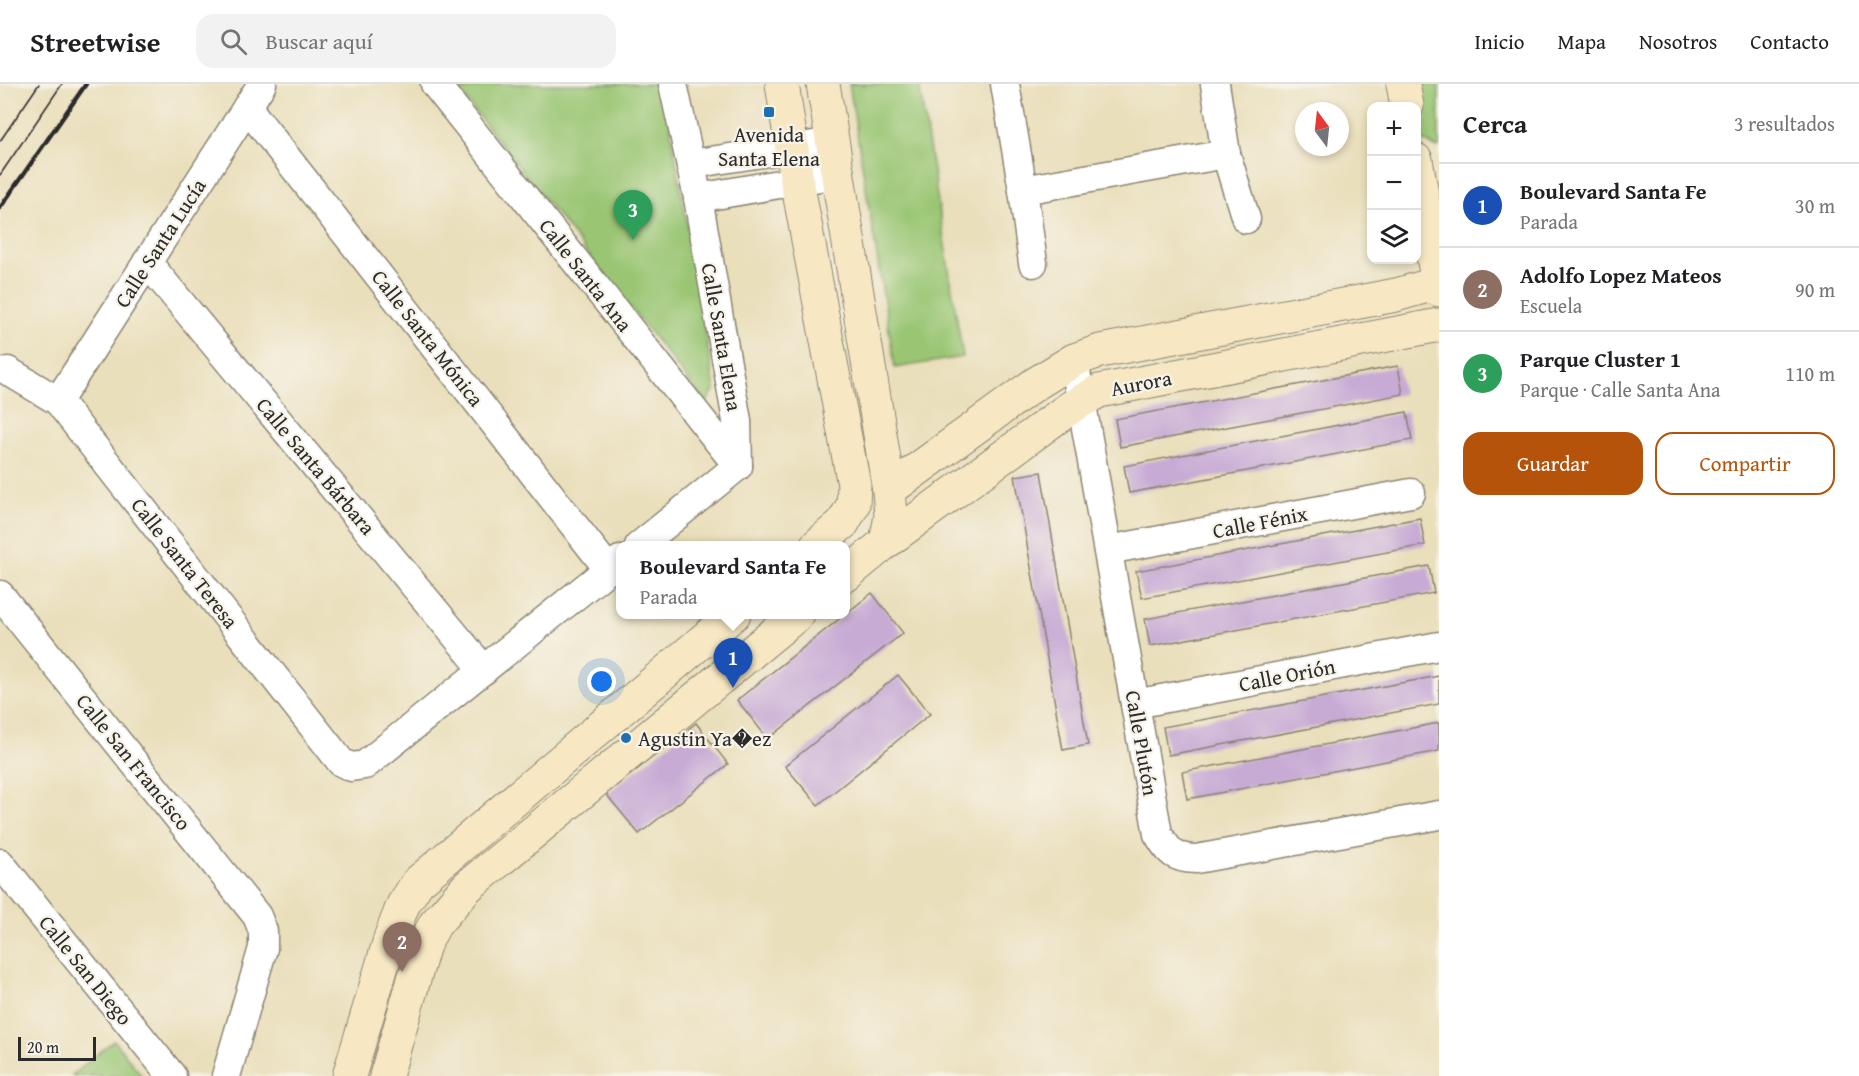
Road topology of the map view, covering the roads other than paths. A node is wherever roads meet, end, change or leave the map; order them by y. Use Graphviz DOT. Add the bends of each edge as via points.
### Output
graph roads {
  1 [pos="435,84"];
  2 [pos="673,84"];
  3 [pos="782,84"];
  4 [pos="823,84"];
  5 [pos="1005,84"];
  6 [pos="1215,84"];
  7 [pos="1403,84"];
  8 [pos="254,95"];
  9 [pos="1406,102"];
  10 [pos="833,142"];
  11 [pos="792,148"];
  12 [pos="1226,154"];
  13 [pos="691,164"];
  14 [pos="1439,164"];
  15 [pos="837,174"];
  16 [pos="797,181"];
  17 [pos="1421,187"];
  18 [pos="1023,190"];
  19 [pos="1422,192"];
  20 [pos="698,198"];
  21 [pos="1246,219"];
  22 [pos="147,262"];
  23 [pos="1033,263"];
  24 [pos="1438,287"];
  25 [pos="1439,325"];
  26 [pos="1074,360"];
  27 [pos="8,371"];
  28 [pos="1082,400"];
  29 [pos="58,401"];
  30 [pos="738,466"];
  31 [pos="889,489"];
  32 [pos="1411,493"];
  33 [pos="645,541"];
  34 [pos="822,541"];
  35 [pos="886,542"];
  36 [pos="1108,550"];
  37 [pos="615,565"];
  38 [pos="850,572"];
  39 [pos="0,595"];
  40 [pos="729,619"];
  41 [pos="793,619"];
  42 [pos="1439,646"];
  43 [pos="484,670"];
  44 [pos="1135,704"];
  45 [pos="1439,815"];
  46 [pos="0,863"];
  47 [pos="172,1076"];
  48 [pos="226,1076"];
  49 [pos="349,1076"];
  50 [pos="386,1076"];
  1 -- 30 [label="street, Calle Santa Ana"];
  2 -- 13 [label="street, Calle Santa Elena"];
  3 -- 11 [label="main road"];
  4 -- 10 [label="main road"];
  5 -- 18 [label="street"];
  6 -- 12 [label="street"];
  7 -- 9 [label="main road"];
  8 -- 22 [label="street, Calle Santa Lucía"];
  8 -- 37 [label="street, Calle Santa Mónica"];
  10 -- 11 [label="street"];
  10 -- 15 [label="main road"];
  11 -- 13 [label="street"];
  11 -- 16 [label="main road"];
  12 -- 18 [label="street"];
  12 -- 21 [label="street"];
  13 -- 20 [label="street, Calle Santa Elena"];
  14 -- 19 [label="main road"];
  15 -- 16 [label="street"];
  15 -- 31 [label="main road"];
  16 -- 20 [label="street"];
  16 -- 34 [label="main road" via="854,485 853,506 843,523"];
  17 -- 19 [label="main road"];
  18 -- 23 [label="street"];
  19 -- 24 [label="main road"];
  20 -- 30 [label="street, Calle Santa Elena" via="737,421"];
  22 -- 29 [label="street, Calle Santa Lucía"];
  22 -- 43 [label="street, Calle Santa Bárbara"];
  24 -- 26 [label="main road, Aurora" via="1100,351"];
  25 -- 28 [label="main road, Aurora" via="1117,387"];
  26 -- 28 [label="street, Calle Plutón"];
  26 -- 31 [label="main road, Aurora"];
  27 -- 29 [label="street, Calle Santa Teresa"];
  28 -- 35 [label="main road, Aurora"];
  28 -- 36 [label="street, Calle Plutón"];
  29 -- 43 [label="street, Calle Santa Teresa" via="341,762 351,767 365,765"];
  30 -- 33 [label="street"];
  31 -- 35 [label="main road" via="891,516"];
  32 -- 36 [label="street, Calle Fénix"];
  35 -- 38 [label="main road, Aurora"];
  36 -- 44 [label="street, Calle Plutón"];
  37 -- 43 [label="street"];
  39 -- 48 [label="street, Calle San Francisco" via="257,916 263,948"];
  40 -- 49 [label="main road" via="418,882 391,936"];
  41 -- 50 [label="main road" via="467,887 449,906 424,945"];
  42 -- 44 [label="street, Calle Orión"];
  44 -- 45 [label="street, Calle Plutón" via="1158,834 1168,850 1182,859"];
  46 -- 47 [label="street, Calle San Diego"];
}
